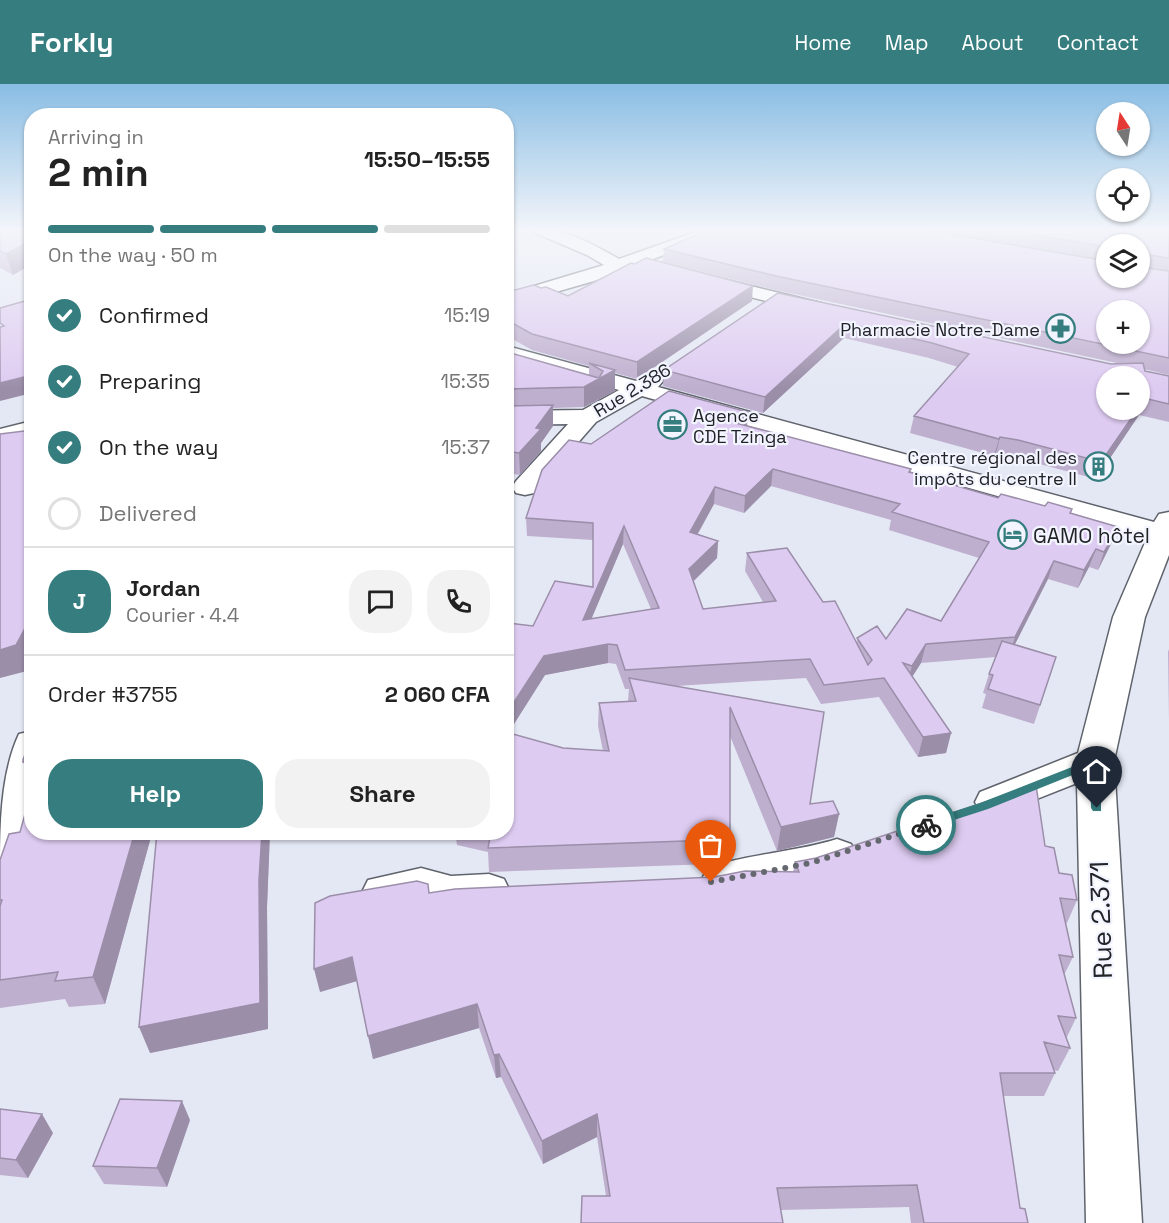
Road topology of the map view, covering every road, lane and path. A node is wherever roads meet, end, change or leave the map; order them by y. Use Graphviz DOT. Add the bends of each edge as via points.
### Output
graph roads {
  1 [pos="565,282"];
  2 [pos="704,282"];
  3 [pos="514,298"];
  4 [pos="773,298"];
  5 [pos="829,310"];
  6 [pos="754,311"];
  7 [pos="514,354"];
  8 [pos="670,369"];
  9 [pos="642,388"];
  10 [pos="588,417"];
  11 [pos="514,418"];
  12 [pos="24,430"];
  13 [pos="0,436"];
  14 [pos="525,488"];
  15 [pos="1167,530"];
  16 [pos="1095,761"];
  17 [pos="24,776"];
  18 [pos="962,813"];
  19 [pos="876,842"];
  20 [pos="0,858"];
  21 [pos="687,883"];
  22 [pos="521,891"];
  23 [pos="343,899"];
  24 [pos="1114,1223"];
  1 -- 3 [label="street"];
  2 -- 4 [label="street"];
  4 -- 5 [label="street"];
  4 -- 6 [label="street"];
  7 -- 9 [label="street"];
  8 -- 9 [label="street, Rue 2.386"];
  9 -- 10 [label="street, Rue 2.386"];
  9 -- 15 [label="street"];
  10 -- 11 [label="street, Rue 2.386"];
  10 -- 14 [label="street"];
  12 -- 13 [label="street"];
  15 -- 16 [label="street, Rue 2.371" via="1129,617"];
  16 -- 18 [label="street"];
  16 -- 24 [label="street, Rue 2.371"];
  17 -- 20 [label="street"];
  19 -- 21 [label="street" via="811,863"];
  22 -- 23 [label="street" via="451,893 421,885"];
}
